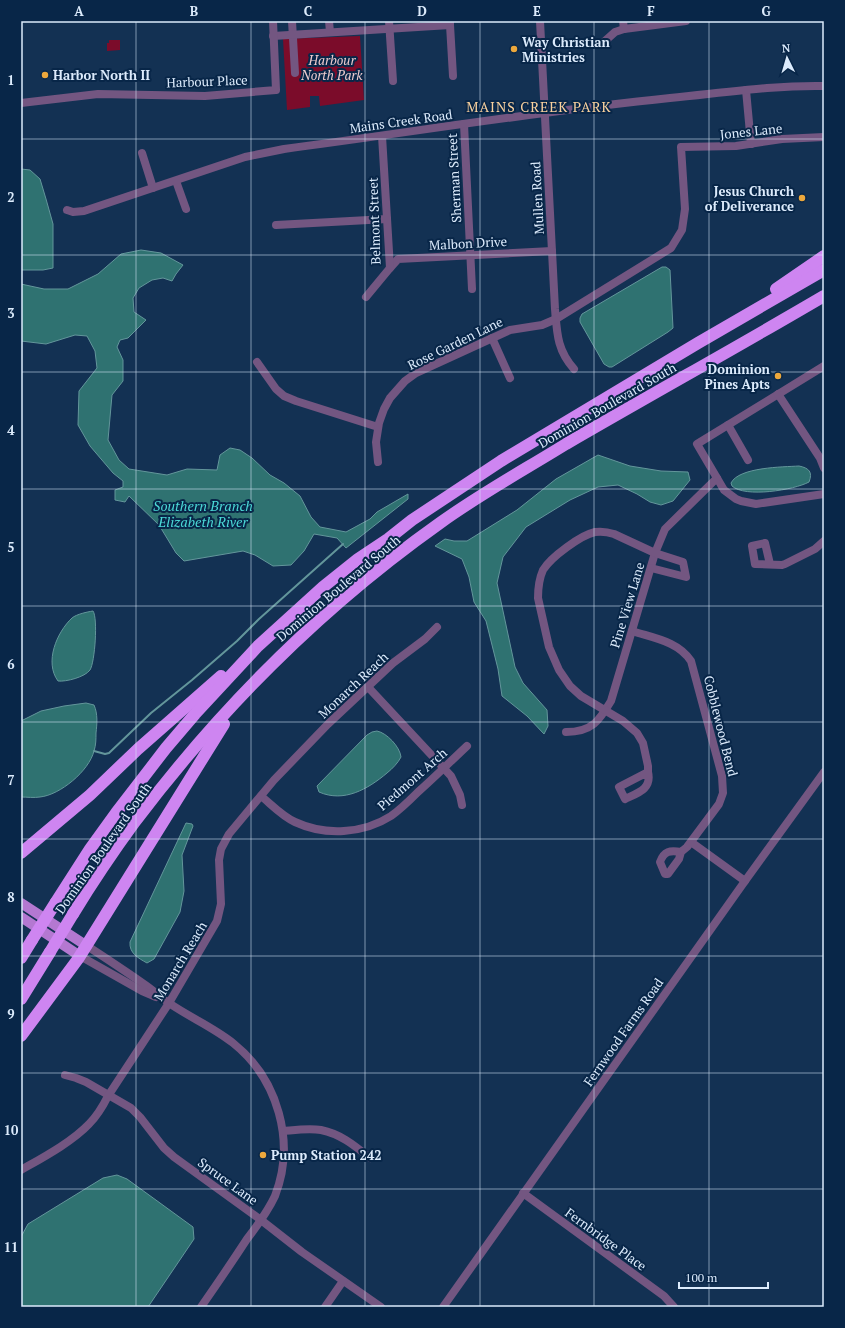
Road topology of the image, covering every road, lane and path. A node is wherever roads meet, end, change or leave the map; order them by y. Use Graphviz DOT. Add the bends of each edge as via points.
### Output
graph roads {
  1 [pos="273,21"];
  2 [pos="292,21"];
  3 [pos="329,21"];
  4 [pos="540,21"];
  5 [pos="686,21"];
  6 [pos="450,23"];
  7 [pos="390,25"];
  8 [pos="623,25"];
  9 [pos="330,32"];
  10 [pos="293,34"];
  11 [pos="273,36"];
  12 [pos="605,41"];
  13 [pos="295,73"];
  14 [pos="453,76"];
  15 [pos="393,81"];
  16 [pos="824,86"];
  17 [pos="746,90"];
  18 [pos="21,103"];
  19 [pos="544,113"];
  20 [pos="464,124"];
  21 [pos="382,136"];
  22 [pos="824,137"];
  23 [pos="751,144"];
  24 [pos="681,147"];
  25 [pos="142,153"];
  26 [pos="176,180"];
  27 [pos="153,188"];
  28 [pos="186,209"];
  29 [pos="67,210"];
  30 [pos="387,219"];
  31 [pos="276,225"];
  32 [pos="552,251"];
  33 [pos="470,255"];
  34 [pos="824,256"];
  35 [pos="390,268"];
  36 [pos="824,270"];
  37 [pos="472,289"];
  38 [pos="824,296"];
  39 [pos="366,297"];
  40 [pos="824,306"];
  41 [pos="556,319"];
  42 [pos="759,334"];
  43 [pos="492,338"];
  44 [pos="698,343"];
  45 [pos="257,362"];
  46 [pos="824,366"];
  47 [pos="574,369"];
  48 [pos="510,378"];
  49 [pos="778,394"];
  50 [pos="728,425"];
  51 [pos="378,427"];
  52 [pos="748,460"];
  53 [pos="378,462"];
  54 [pos="824,468"];
  55 [pos="717,478"];
  56 [pos="824,494"];
  57 [pos="824,541"];
  58 [pos="655,553"];
  59 [pos="770,564"];
  60 [pos="651,568"];
  61 [pos="437,627"];
  62 [pos="632,631"];
  63 [pos="258,646"];
  64 [pos="368,687"];
  65 [pos="243,695"];
  66 [pos="605,711"];
  67 [pos="566,732"];
  68 [pos="467,746"];
  69 [pos="444,768"];
  70 [pos="648,772"];
  71 [pos="824,772"];
  72 [pos="261,796"];
  73 [pos="462,805"];
  74 [pos="691,842"];
  75 [pos="681,852"];
  76 [pos="21,853"];
  77 [pos="745,881"];
  78 [pos="21,903"];
  79 [pos="21,917"];
  80 [pos="83,951"];
  81 [pos="21,958"];
  82 [pos="21,999"];
  83 [pos="169,1003"];
  84 [pos="21,1036"];
  85 [pos="65,1075"];
  86 [pos="108,1096"];
  87 [pos="283,1131"];
  88 [pos="370,1158"];
  89 [pos="21,1170"];
  90 [pos="523,1193"];
  91 [pos="261,1220"];
  92 [pos="343,1281"];
  93 [pos="201,1307"];
  94 [pos="325,1307"];
  95 [pos="381,1307"];
  96 [pos="443,1307"];
  97 [pos="674,1307"];
  1 -- 11 [label="street, Harbour Place"];
  2 -- 10 [label="street"];
  3 -- 9 [label="street"];
  4 -- 19 [label="street, Mullen Road"];
  5 -- 8 [label="street"];
  6 -- 7 [label="street"];
  6 -- 14 [label="street"];
  7 -- 9 [label="street"];
  7 -- 15 [label="street"];
  8 -- 12 [label="street"];
  9 -- 10 [label="street"];
  10 -- 11 [label="street"];
  10 -- 13 [label="street"];
  11 -- 18 [label="street, Harbour Place" via="276,90 205,96 98,94"];
  16 -- 17 [label="street, Mains Creek Road"];
  17 -- 19 [label="street, Mains Creek Road"];
  17 -- 23 [label="street"];
  19 -- 20 [label="street, Mains Creek Road"];
  19 -- 32 [label="street, Mullen Road"];
  20 -- 21 [label="street, Mains Creek Road"];
  20 -- 33 [label="street, Sherman Street"];
  21 -- 26 [label="street, Mains Creek Road" via="255,155"];
  21 -- 30 [label="street, Belmont Street"];
  22 -- 23 [label="street, Jones Lane" via="782,139"];
  23 -- 24 [label="street, Jones Lane"];
  24 -- 41 [label="street, Rose Garden Lane" via="685,209 682,230 671,248"];
  25 -- 27 [label="street"];
  26 -- 27 [label="street, Mains Creek Road"];
  26 -- 28 [label="street"];
  27 -- 29 [label="street, Mains Creek Road" via="84,212"];
  30 -- 31 [label="street"];
  30 -- 35 [label="street, Belmont Street"];
  32 -- 33 [label="street, Malbon Drive"];
  32 -- 41 [label="street, Mullen Road"];
  33 -- 35 [label="street, Malbon Drive" via="398,259"];
  33 -- 37 [label="street, Sherman Street"];
  34 -- 44 [label="highway"];
  35 -- 39 [label="street, Belmont Street"];
  36 -- 44 [label="highway, Dominion Boulevard South"];
  38 -- 42 [label="highway, Dominion Boulevard South"];
  40 -- 42 [label="highway"];
  41 -- 43 [label="street, Rose Garden Lane" via="542,325 510,330"];
  41 -- 47 [label="street, Mullen Road" via="562,354"];
  42 -- 65 [label="highway, Dominion Boulevard South" via="518,473 442,522 348,594 281,654"];
  43 -- 48 [label="street"];
  43 -- 51 [label="street, Rose Garden Lane" via="416,373 405,381 390,398"];
  44 -- 63 [label="highway, Dominion Boulevard South" via="501,461 432,507 346,569"];
  45 -- 51 [label="street" via="284,396"];
  46 -- 49 [label="street"];
  49 -- 50 [label="street"];
  49 -- 54 [label="street"];
  50 -- 52 [label="street"];
  50 -- 55 [label="street" via="697,444"];
  51 -- 53 [label="street, Rose Garden Lane"];
  55 -- 56 [label="street" via="729,494 748,503"];
  55 -- 58 [label="street, Pine View Lane" via="665,529"];
  57 -- 59 [label="street" via="785,564"];
  58 -- 60 [label="street, Pine View Lane"];
  58 -- 60 [label="street" via="683,562 686,578"];
  58 -- 66 [label="street" via="614,534 596,532 553,558 540,579 538,598 546,639 553,659 564,679 590,703"];
  60 -- 62 [label="street, Pine View Lane"];
  61 -- 64 [label="street, Monarch Reach"];
  62 -- 66 [label="street, Pine View Lane" via="611,701"];
  62 -- 74 [label="street, Cobblewood Bend" via="678,646 692,664 723,785 722,797"];
  63 -- 76 [label="highway"];
  63 -- 81 [label="highway, Dominion Boulevard South, bridge" via="195,714 148,772 90,849"];
  64 -- 69 [label="street"];
  64 -- 72 [label="street, Monarch Reach" via="328,724"];
  65 -- 80 [label="highway"];
  65 -- 82 [label="highway, Dominion Boulevard South, bridge" via="186,757 123,838"];
  66 -- 67 [label="street, Pine View Lane" via="589,728"];
  66 -- 70 [label="street" via="637,733 643,743"];
  68 -- 69 [label="street, Piedmont Arch"];
  69 -- 72 [label="street, Piedmont Arch" via="391,816 349,831 330,831 294,822"];
  69 -- 73 [label="street" via="456,785"];
  71 -- 77 [label="street, Fernwood Farms Road"];
  72 -- 83 [label="street, Monarch Reach" via="229,834 220,849 221,904 217,921"];
  74 -- 75 [label="street, Cobblewood Bend"];
  74 -- 77 [label="street"];
  77 -- 90 [label="street, Fernwood Farms Road"];
  78 -- 80 [label="main road"];
  79 -- 80 [label="main road"];
  80 -- 83 [label="street" via="145,985"];
  80 -- 83 [label="street" via="142,991"];
  80 -- 84 [label="highway"];
  83 -- 86 [label="street, Monarch Reach"];
  83 -- 87 [label="street" via="215,1030 247,1057 270,1089"];
  85 -- 86 [label="street, Spruce Lane" via="86,1082"];
  86 -- 89 [label="street, Monarch Reach" via="89,1124 77,1135"];
  86 -- 91 [label="street, Spruce Lane" via="131,1108 174,1157"];
  87 -- 88 [label="street" via="320,1130 330,1133 350,1142"];
  87 -- 91 [label="street" via="282,1168 274,1196"];
  90 -- 96 [label="street, Fernwood Farms Road"];
  90 -- 97 [label="street, Fernbridge Place" via="664,1296"];
  91 -- 92 [label="street, Spruce Lane"];
  91 -- 93 [label="street"];
  92 -- 94 [label="street"];
  92 -- 95 [label="street, Spruce Lane"];
}
